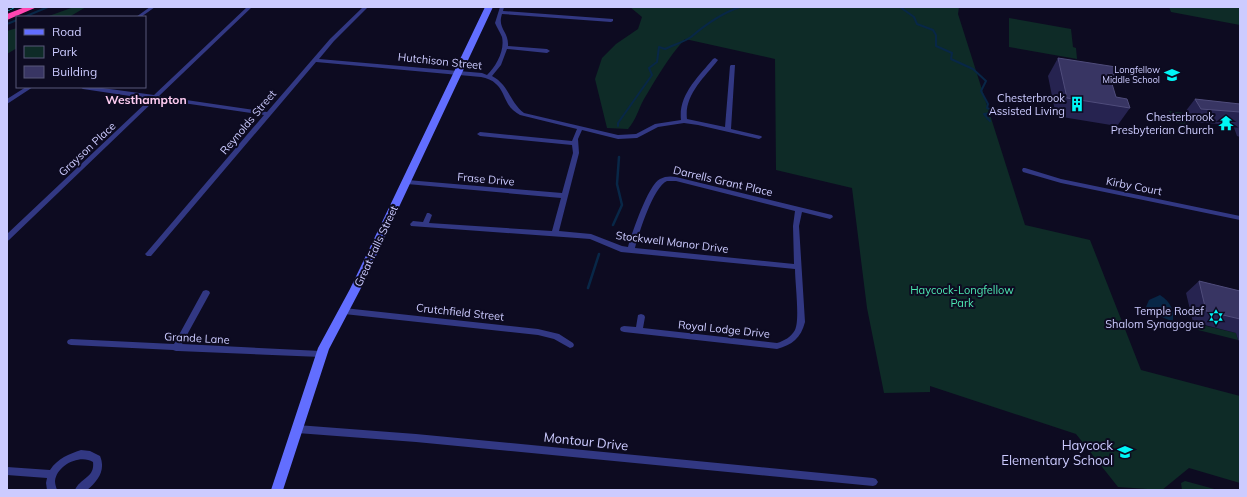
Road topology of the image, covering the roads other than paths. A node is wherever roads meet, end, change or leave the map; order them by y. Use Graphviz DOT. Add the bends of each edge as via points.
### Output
graph roads {
  1 [pos="33,7"];
  2 [pos="153,7"];
  3 [pos="250,7"];
  4 [pos="366,7"];
  5 [pos="489,7"];
  6 [pos="501,10"];
  7 [pos="140,16"];
  8 [pos="7,18"];
  9 [pos="611,20"];
  10 [pos="505,47"];
  11 [pos="547,51"];
  12 [pos="316,60"];
  13 [pos="715,60"];
  14 [pos="733,66"];
  15 [pos="459,73"];
  16 [pos="489,76"];
  17 [pos="28,88"];
  18 [pos="90,88"];
  19 [pos="155,98"];
  20 [pos="7,102"];
  21 [pos="269,114"];
  22 [pos="684,121"];
  23 [pos="580,129"];
  24 [pos="728,129"];
  25 [pos="480,134"];
  26 [pos="759,136"];
  27 [pos="576,143"];
  28 [pos="1025,170"];
  29 [pos="407,182"];
  30 [pos="564,196"];
  31 [pos="799,209"];
  32 [pos="429,215"];
  33 [pos="830,217"];
  34 [pos="1240,218"];
  35 [pos="413,224"];
  36 [pos="425,224"];
  37 [pos="555,233"];
  38 [pos="7,238"];
  39 [pos="631,250"];
  40 [pos="149,254"];
  41 [pos="798,267"];
  42 [pos="206,293"];
  43 [pos="344,311"];
  44 [pos="641,317"];
  45 [pos="624,328"];
  46 [pos="639,330"];
  47 [pos="72,342"];
  48 [pos="570,345"];
  49 [pos="176,348"];
  50 [pos="321,354"];
  51 [pos="297,429"];
  52 [pos="7,471"];
  53 [pos="52,474"];
  54 [pos="873,482"];
  55 [pos="52,490"];
  56 [pos="80,490"];
  57 [pos="277,490"];
  1 -- 8 [label="highway"];
  2 -- 7 [label="street"];
  3 -- 19 [label="street, Grayson Place"];
  4 -- 12 [label="street, Reynolds Street"];
  5 -- 15 [label="main road, Great Falls Street"];
  6 -- 9 [label="street"];
  6 -- 10 [label="street" via="497,26 505,38"];
  10 -- 11 [label="street"];
  10 -- 16 [label="street" via="496,68"];
  12 -- 15 [label="street, Hutchison Street"];
  12 -- 21 [label="street, Reynolds Street"];
  13 -- 22 [label="street" via="692,90 683,112"];
  14 -- 24 [label="street"];
  15 -- 16 [label="street, Hutchison Street"];
  15 -- 29 [label="main road, Great Falls Street"];
  16 -- 23 [label="street, Hutchison Street" via="501,84 512,107 522,114"];
  17 -- 20 [label="street"];
  18 -- 19 [label="street"];
  19 -- 21 [label="street"];
  19 -- 38 [label="street, Grayson Place"];
  21 -- 40 [label="street, Reynolds Street"];
  22 -- 23 [label="street, Hutchison Street" via="657,125 645,132 627,137 608,136"];
  22 -- 24 [label="street, Hutchison Street"];
  23 -- 27 [label="street" via="576,135"];
  24 -- 26 [label="street, Hutchison Street"];
  25 -- 27 [label="street"];
  27 -- 30 [label="street" via="576,153"];
  28 -- 34 [label="street, Kirby Court" via="1061,181"];
  29 -- 30 [label="street, Frase Drive"];
  29 -- 43 [label="main road, Great Falls Street"];
  30 -- 37 [label="street"];
  31 -- 33 [label="street, Darrells Grant Place"];
  31 -- 39 [label="street, Darrells Grant Place" via="676,179 666,179 657,186 635,233"];
  31 -- 41 [label="street, Royal Lodge Drive" via="796,226"];
  32 -- 36 [label="street"];
  35 -- 36 [label="street, Stockwell Manor Drive"];
  36 -- 37 [label="street, Stockwell Manor Drive"];
  37 -- 39 [label="street, Stockwell Manor Drive" via="585,236 613,247"];
  39 -- 41 [label="street, Stockwell Manor Drive"];
  41 -- 46 [label="street, Royal Lodge Drive" via="800,327 796,336 784,344 777,346"];
  42 -- 49 [label="street"];
  43 -- 48 [label="street, Crutchfield Street" via="538,332 556,336"];
  43 -- 50 [label="main road, Great Falls Street"];
  44 -- 46 [label="street"];
  45 -- 46 [label="street, Royal Lodge Drive"];
  47 -- 49 [label="street, Grande Lane"];
  49 -- 50 [label="street, Grande Lane"];
  50 -- 51 [label="main road, Great Falls Street"];
  51 -- 54 [label="street, Montour Drive"];
  51 -- 57 [label="main road, Great Falls Street"];
  52 -- 53 [label="street"];
  53 -- 55 [label="street"];
  53 -- 56 [label="street" via="70,457 86,453 93,455 97,458 98,468 90,482"];
}
